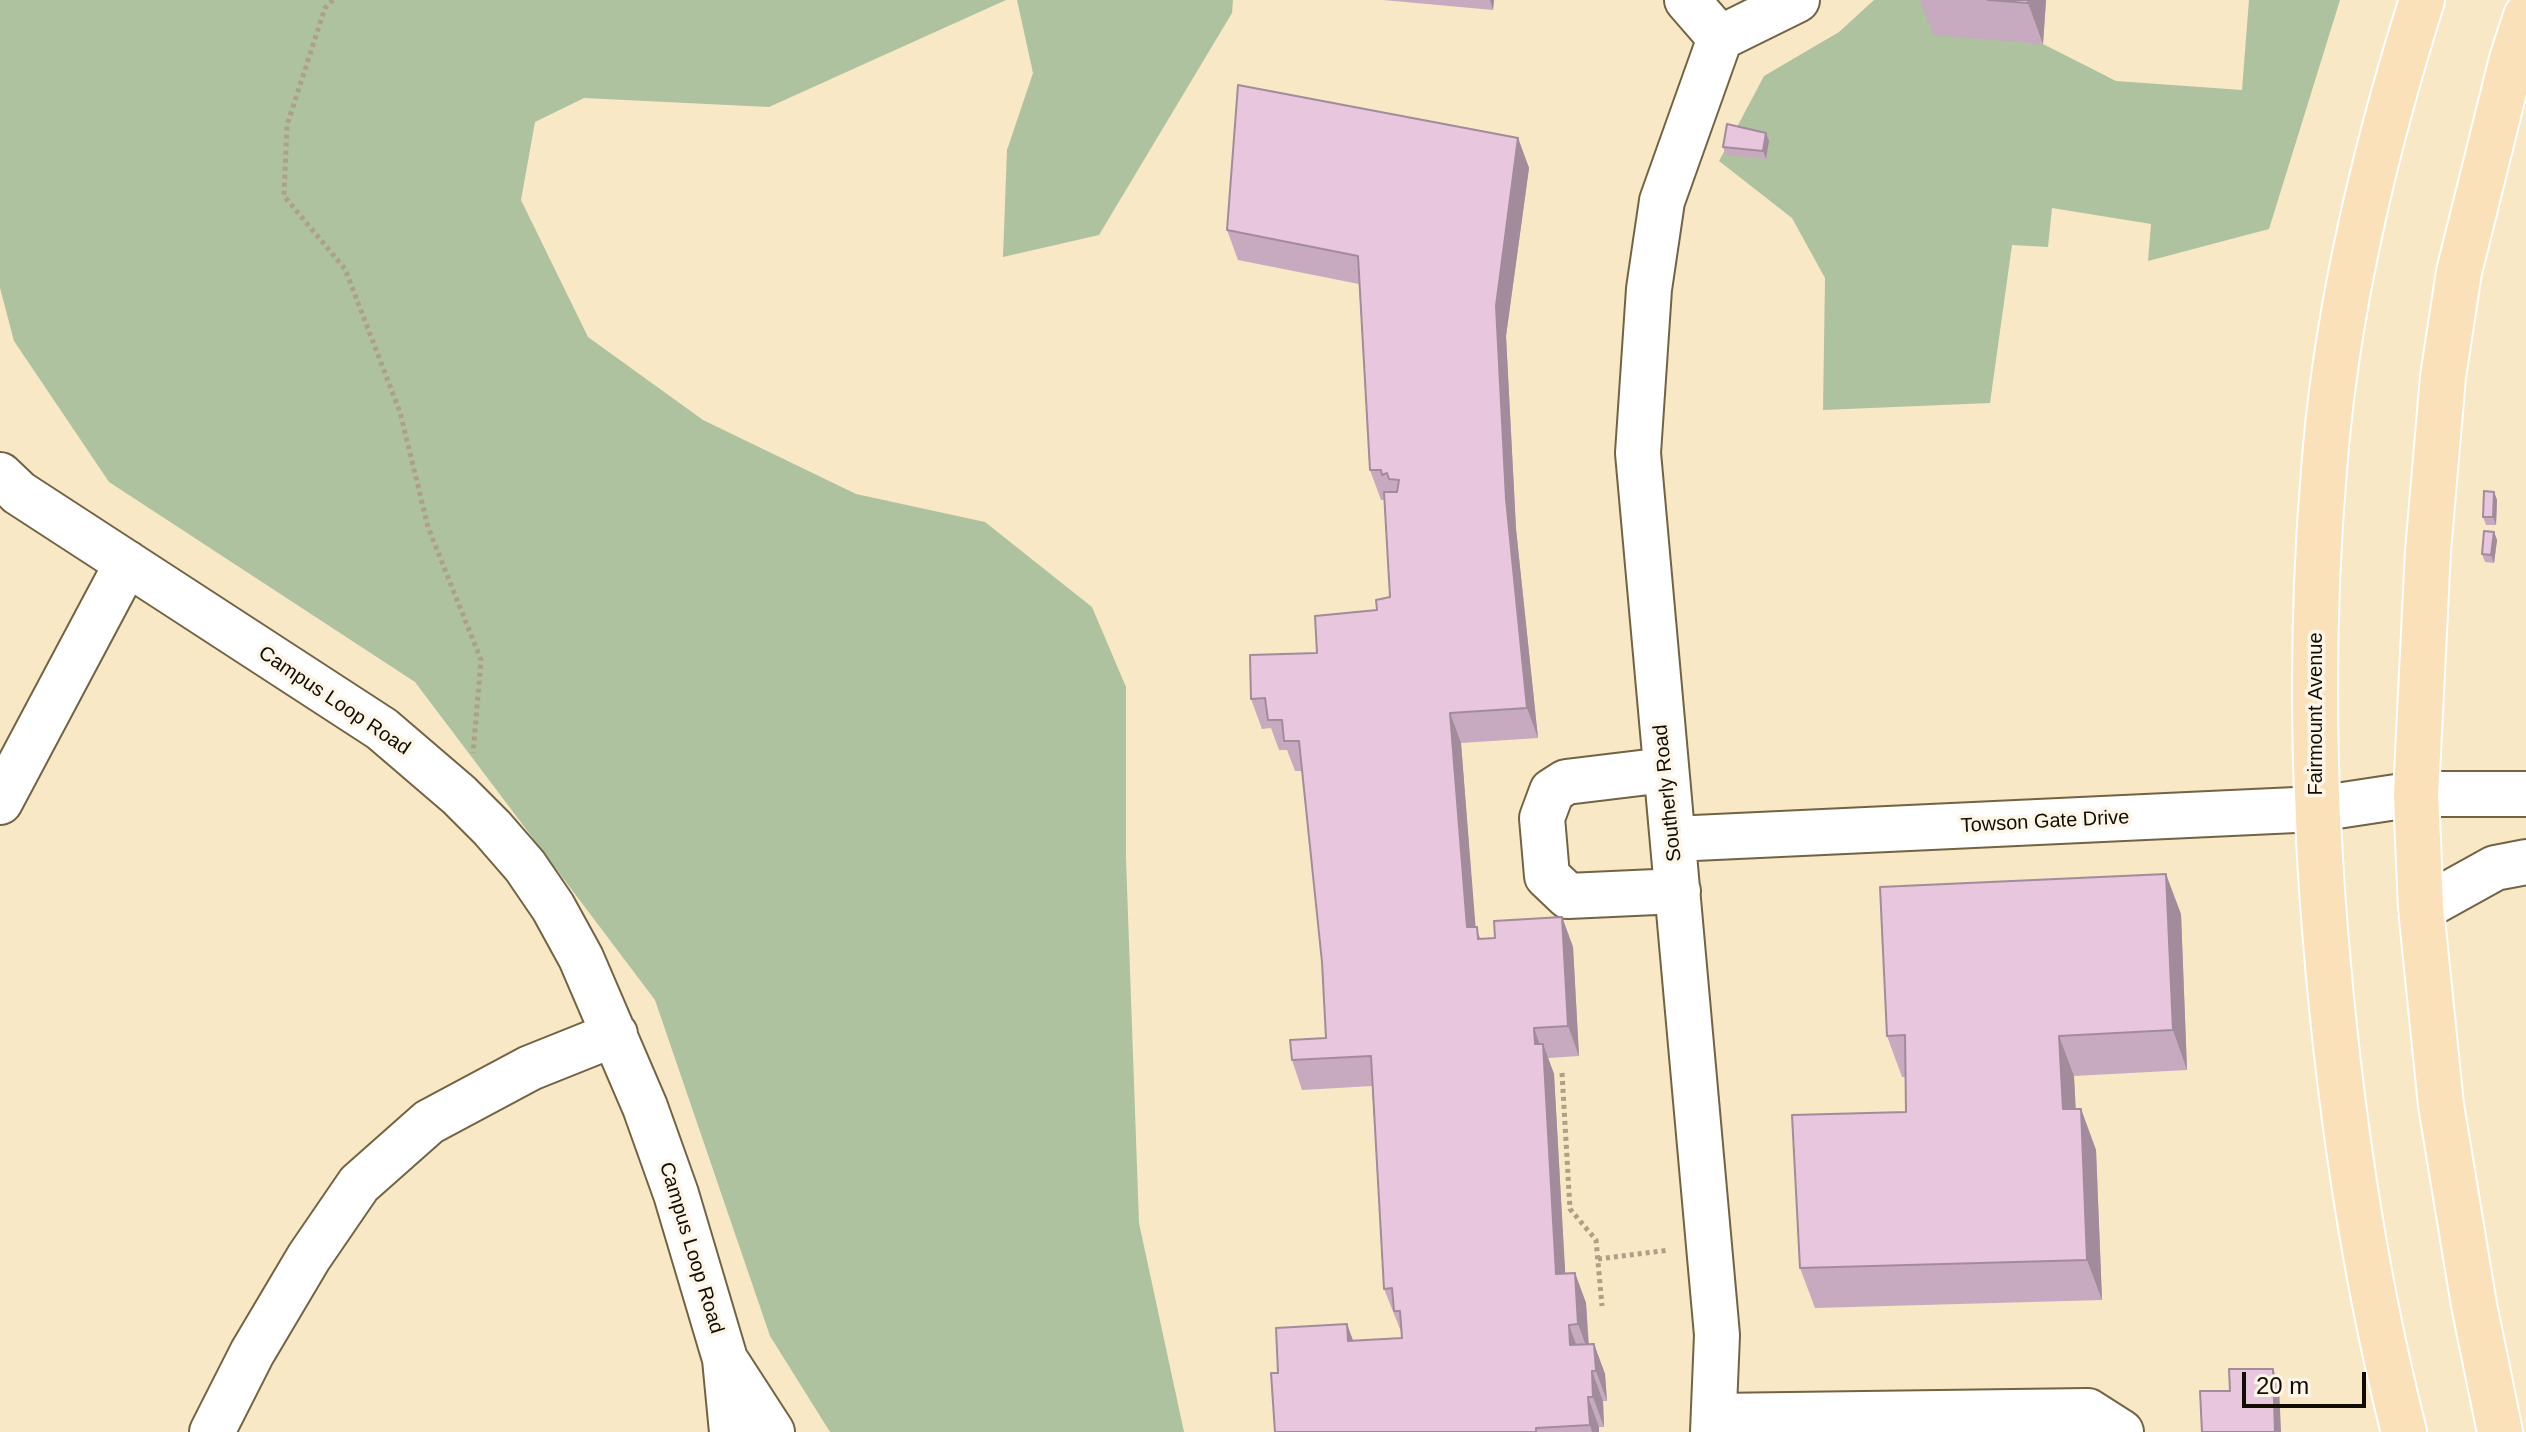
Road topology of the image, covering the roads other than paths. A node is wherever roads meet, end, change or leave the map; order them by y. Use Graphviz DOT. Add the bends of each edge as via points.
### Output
graph roads {
  1 [pos="1687,0"];
  2 [pos="1797,0"];
  3 [pos="2422,0"];
  4 [pos="2526,16"];
  5 [pos="1720,38"];
  6 [pos="0,475"];
  7 [pos="127,563"];
  8 [pos="1665,770"];
  9 [pos="4,789"];
  10 [pos="2416,794"];
  11 [pos="2526,794"];
  12 [pos="2317,809"];
  13 [pos="1673,839"];
  14 [pos="2526,862"];
  15 [pos="1678,891"];
  16 [pos="2421,909"];
  17 [pos="615,1034"];
  18 [pos="725,1359"];
  19 [pos="1907,1422"];
  20 [pos="2020,1422"];
  21 [pos="1714,1424"];
  22 [pos="212,1432"];
  23 [pos="732,1432"];
  24 [pos="772,1432"];
  25 [pos="2121,1432"];
  26 [pos="2404,1432"];
  27 [pos="2500,1432"];
  1 -- 5 [label="street"];
  2 -- 5 [label="street"];
  3 -- 12 [label="main road, Fairmount Avenue" via="2352,268 2337,365 2317,569"];
  4 -- 10 [label="main road" via="2459,272 2443,377"];
  5 -- 8 [label="street, Southerly Road" via="1662,201 1649,289 1638,453"];
  6 -- 7 [label="street, Campus Loop Road"];
  7 -- 9 [label="street"];
  7 -- 17 [label="street, Campus Loop Road" via="382,729 459,795 525,866 553,907"];
  8 -- 13 [label="street, Southerly Road"];
  8 -- 15 [label="street" via="1566,782 1552,791 1542,818 1547,876 1568,896"];
  10 -- 11 [label="street, Towson Gate Drive"];
  10 -- 12 [label="street, Towson Gate Drive"];
  10 -- 16 [label="main road"];
  12 -- 13 [label="street, Towson Gate Drive"];
  12 -- 26 [label="main road, Fairmount Avenue" via="2337,1064 2351,1167"];
  13 -- 15 [label="street, Southerly Road"];
  14 -- 16 [label="street" via="2495,868"];
  15 -- 21 [label="street, Southerly Road" via="1717,1335"];
  16 -- 27 [label="main road" via="2441,1105"];
  17 -- 18 [label="street, Campus Loop Road" via="676,1194"];
  17 -- 22 [label="street" via="530,1068 429,1122 359,1184 260,1339"];
  18 -- 23 [label="street, Campus Loop Road"];
  18 -- 24 [label="street, Campus Loop Road"];
  19 -- 20 [label="street"];
  19 -- 21 [label="street"];
  20 -- 25 [label="street" via="2088,1411"];
}
